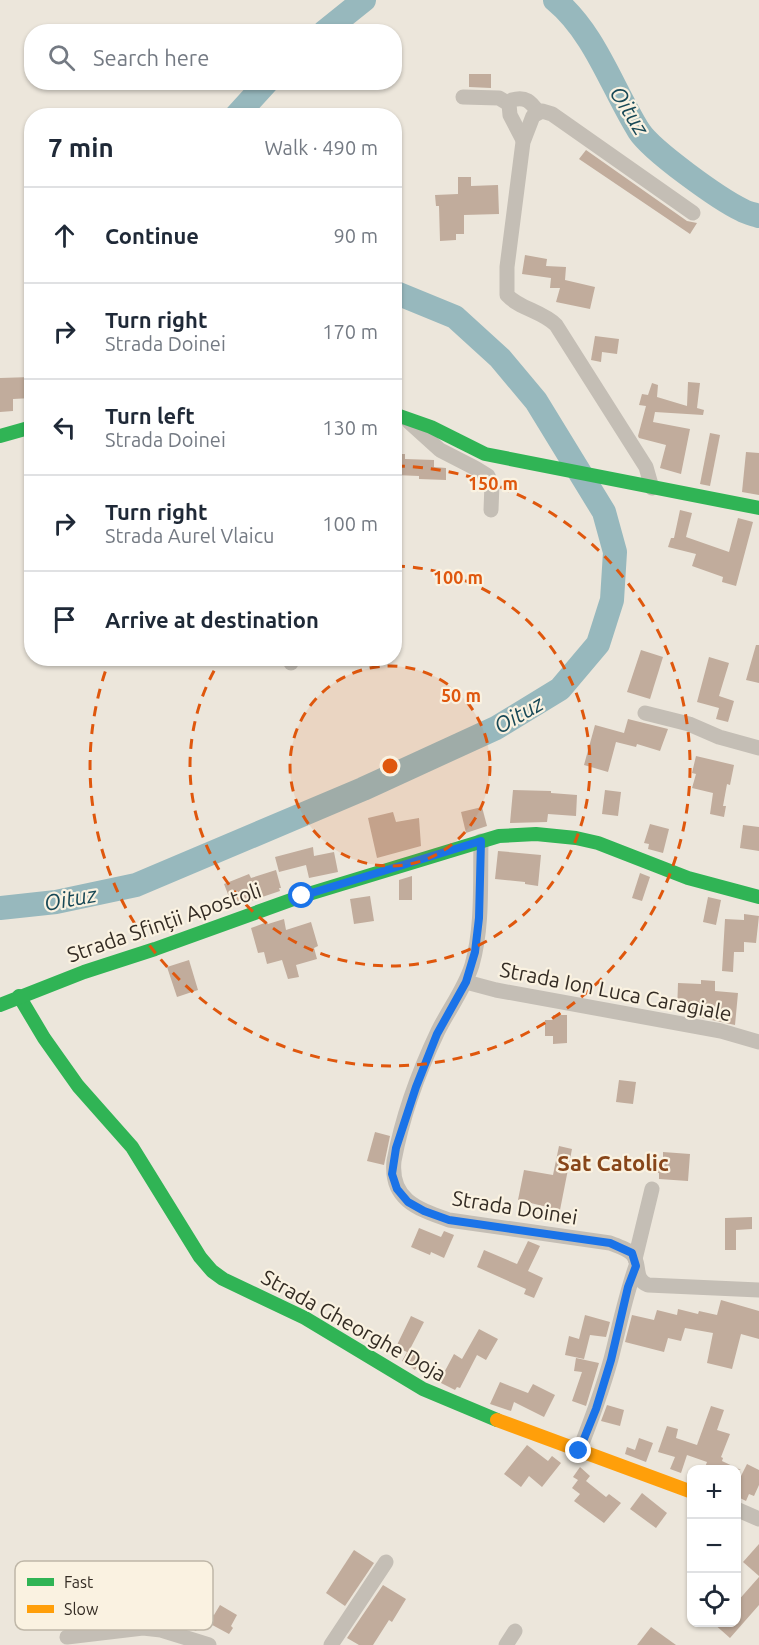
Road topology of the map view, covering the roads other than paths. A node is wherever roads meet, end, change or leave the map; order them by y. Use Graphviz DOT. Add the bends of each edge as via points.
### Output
graph roads {
  1 [pos="463,97"];
  2 [pos="509,104"];
  3 [pos="538,112"];
  4 [pos="523,140"];
  5 [pos="693,213"];
  6 [pos="402,417"];
  7 [pos="402,418"];
  8 [pos="24,430"];
  9 [pos="0,436"];
  10 [pos="648,487"];
  11 [pos="759,508"];
  12 [pos="491,510"];
  13 [pos="645,713"];
  14 [pos="759,748"];
  15 [pos="481,841"];
  16 [pos="759,897"];
  17 [pos="466,982"];
  18 [pos="19,996"];
  19 [pos="0,1005"];
  20 [pos="759,1041"];
  21 [pos="652,1189"];
  22 [pos="636,1262"];
  23 [pos="759,1290"];
  24 [pos="579,1451"];
  25 [pos="687,1490"];
  26 [pos="741,1511"];
  27 [pos="759,1519"];
  28 [pos="386,1562"];
  29 [pos="126,1630"];
  30 [pos="161,1630"];
  31 [pos="515,1631"];
  32 [pos="66,1637"];
  33 [pos="209,1645"];
  34 [pos="331,1645"];
  35 [pos="506,1645"];
  1 -- 2 [label="street" via="499,98"];
  2 -- 3 [label="street" via="525,99"];
  2 -- 4 [label="street" via="510,115"];
  3 -- 4 [label="street"];
  3 -- 5 [label="street" via="552,114"];
  4 -- 10 [label="street" via="507,295 556,325 646,467"];
  6 -- 10 [label="street" via="466,446 510,460"];
  7 -- 12 [label="street" via="440,450 488,476 492,484"];
  8 -- 9 [label="street"];
  10 -- 11 [label="street"];
  13 -- 14 [label="street"];
  15 -- 16 [label="street, Strada Sfinții Apostoli" via="519,834 576,838 705,884"];
  15 -- 17 [label="street, Strada Doinei" via="478,933"];
  15 -- 18 [label="street, Strada Sfinții Apostoli" via="302,896"];
  17 -- 20 [label="street, Strada Ion Luca Caragiale"];
  17 -- 22 [label="street, Strada Doinei" via="437,1034 416,1087 395,1155 392,1174 397,1189 408,1202 449,1220 610,1243 632,1253"];
  18 -- 19 [label="street, Strada Sfinții Apostoli"];
  18 -- 24 [label="street, Strada Gheorghe Doja" via="78,1086 132,1147 212,1271 305,1317 423,1389"];
  21 -- 22 [label="street"];
  22 -- 23 [label="street, Strada Doinei" via="638,1278 648,1285"];
  22 -- 24 [label="street" via="611,1360"];
  24 -- 25 [label="street, Strada Gheorghe Doja"];
  26 -- 27 [label="street"];
  28 -- 34 [label="street"];
  29 -- 32 [label="street"];
  30 -- 33 [label="street"];
  31 -- 35 [label="street"];
}
